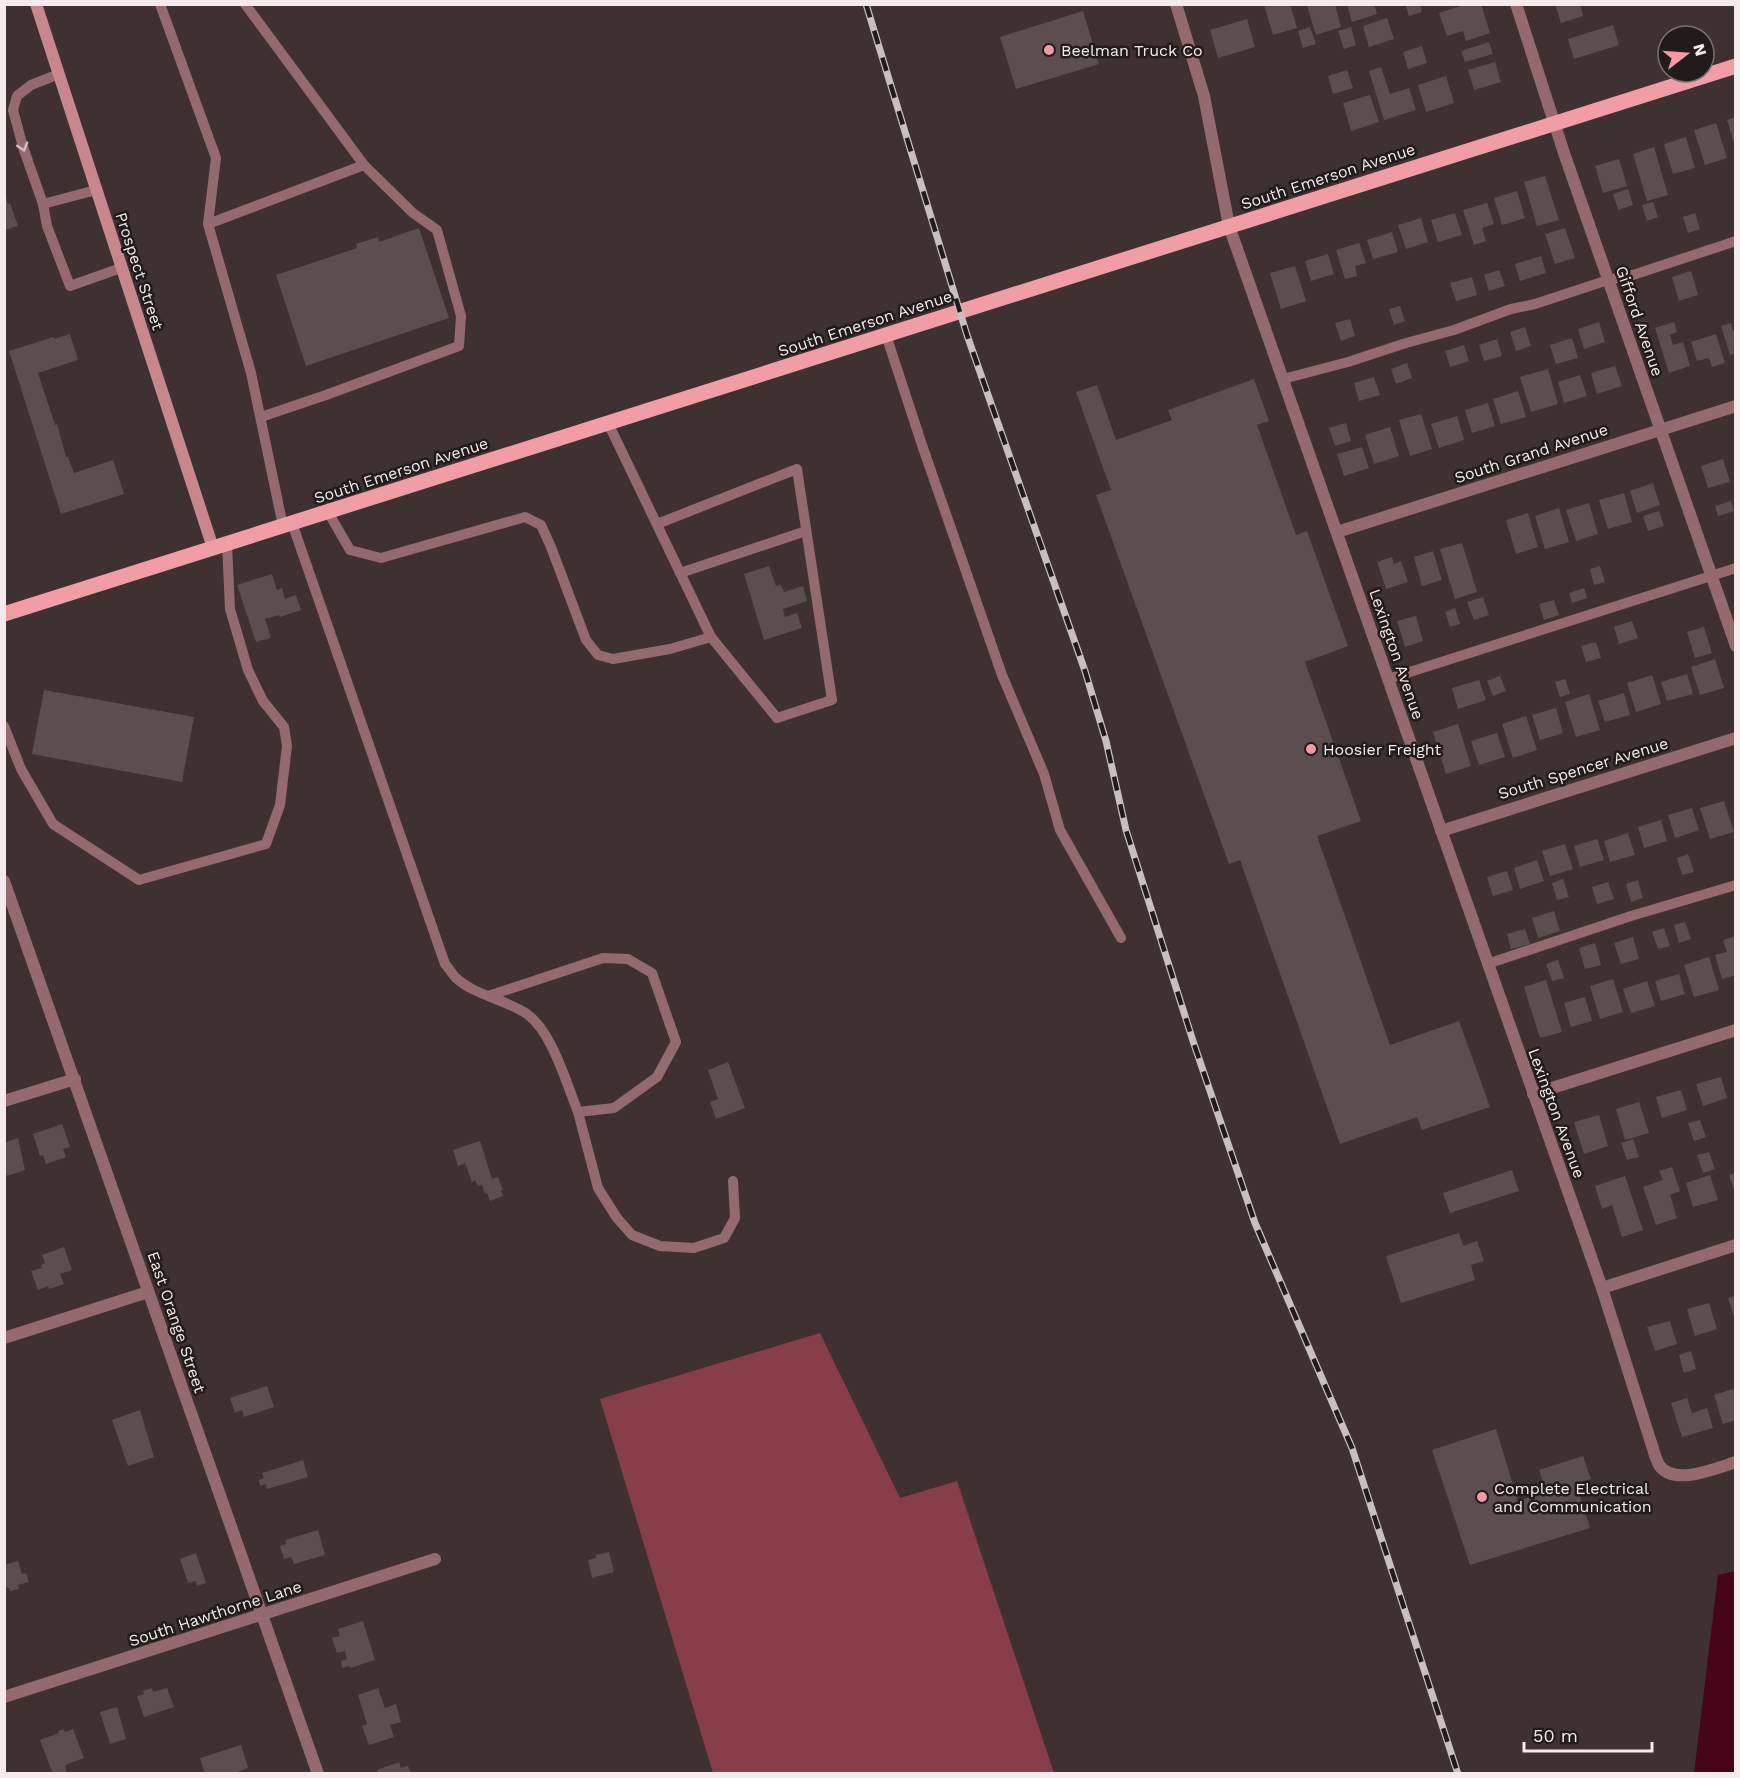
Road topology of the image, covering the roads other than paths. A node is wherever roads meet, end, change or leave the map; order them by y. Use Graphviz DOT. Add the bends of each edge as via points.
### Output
graph roads {
  1 [pos="36,4"];
  2 [pos="160,4"];
  3 [pos="245,4"];
  4 [pos="1176,4"];
  5 [pos="1516,4"];
  6 [pos="1736,66"];
  7 [pos="59,74"];
  8 [pos="4,94"];
  9 [pos="17,96"];
  10 [pos="1554,123"];
  11 [pos="364,165"];
  12 [pos="96,190"];
  13 [pos="43,204"];
  14 [pos="208,224"];
  15 [pos="1229,226"];
  16 [pos="1736,241"];
  17 [pos="121,268"];
  18 [pos="1608,280"];
  19 [pos="886,335"];
  20 [pos="1283,379"];
  21 [pos="1736,406"];
  22 [pos="261,417"];
  23 [pos="608,423"];
  24 [pos="1660,430"];
  25 [pos="328,512"];
  26 [pos="657,524"];
  27 [pos="288,525"];
  28 [pos="806,531"];
  29 [pos="1337,532"];
  30 [pos="220,546"];
  31 [pos="1736,568"];
  32 [pos="680,573"];
  33 [pos="1711,576"];
  34 [pos="4,614"];
  35 [pos="711,637"];
  36 [pos="1736,646"];
  37 [pos="1388,679"];
  38 [pos="4,726"];
  39 [pos="1736,738"];
  40 [pos="1441,831"];
  41 [pos="4,881"];
  42 [pos="1736,885"];
  43 [pos="1121,938"];
  44 [pos="1487,964"];
  45 [pos="488,996"];
  46 [pos="1736,1030"];
  47 [pos="75,1079"];
  48 [pos="1533,1094"];
  49 [pos="4,1101"];
  50 [pos="578,1112"];
  51 [pos="733,1180"];
  52 [pos="1736,1245"];
  53 [pos="1602,1288"];
  54 [pos="148,1292"];
  55 [pos="4,1338"];
  56 [pos="1736,1462"];
  57 [pos="435,1559"];
  58 [pos="262,1615"];
  59 [pos="4,1697"];
  60 [pos="318,1773"];
  1 -- 7 [label="main road, Prospect Street"];
  2 -- 14 [label="lane" via="216,158"];
  3 -- 11 [label="lane"];
  4 -- 15 [label="street, Lexington Avenue" via="1204,96"];
  5 -- 10 [label="street, Gifford Avenue"];
  6 -- 10 [label="main road, South Emerson Avenue"];
  7 -- 9 [label="lane" via="30,85"];
  7 -- 12 [label="main road, Prospect Street"];
  8 -- 9 [label="lane"];
  9 -- 13 [label="lane, one-way" via="13,110"];
  10 -- 15 [label="main road, South Emerson Avenue"];
  10 -- 18 [label="street, Gifford Avenue"];
  11 -- 14 [label="lane"];
  11 -- 22 [label="lane" via="413,213 437,230 461,316 459,346"];
  12 -- 13 [label="lane"];
  12 -- 17 [label="main road, Prospect Street"];
  13 -- 17 [label="lane" via="47,226 70,286"];
  14 -- 22 [label="lane"];
  15 -- 19 [label="main road, South Emerson Avenue"];
  15 -- 20 [label="street, Lexington Avenue"];
  16 -- 18 [label="lane"];
  17 -- 30 [label="main road, Prospect Street"];
  18 -- 20 [label="lane"];
  18 -- 24 [label="street, Gifford Avenue"];
  19 -- 23 [label="main road, South Emerson Avenue"];
  19 -- 43 [label="lane" via="1002,675 1044,774 1060,830"];
  20 -- 29 [label="street, Lexington Avenue"];
  21 -- 24 [label="street, South Grand Avenue"];
  22 -- 27 [label="lane"];
  23 -- 25 [label="main road, South Emerson Avenue"];
  23 -- 26 [label="lane"];
  24 -- 29 [label="street, South Grand Avenue"];
  24 -- 33 [label="street, Gifford Avenue"];
  25 -- 27 [label="main road, South Emerson Avenue"];
  25 -- 35 [label="lane" via="350,550 381,558 525,517 541,525 586,640 598,655 613,659"];
  26 -- 28 [label="lane" via="797,469"];
  26 -- 32 [label="lane"];
  27 -- 30 [label="main road, South Emerson Avenue"];
  27 -- 45 [label="lane" via="445,964 457,978"];
  28 -- 32 [label="lane"];
  28 -- 35 [label="lane" via="832,700 777,718"];
  29 -- 37 [label="street, Lexington Avenue"];
  30 -- 34 [label="main road, South Emerson Avenue"];
  30 -- 38 [label="lane" via="230,609 248,670 263,701 284,727 287,746 280,805 266,844 139,879 53,824 21,770"];
  31 -- 33 [label="lane"];
  32 -- 35 [label="lane"];
  33 -- 36 [label="street, Gifford Avenue"];
  33 -- 37 [label="lane"];
  37 -- 40 [label="street, Lexington Avenue"];
  39 -- 40 [label="street, South Spencer Avenue"];
  40 -- 44 [label="street, Lexington Avenue"];
  41 -- 47 [label="street, East Orange Street"];
  42 -- 44 [label="lane"];
  44 -- 48 [label="street, Lexington Avenue"];
  45 -- 50 [label="lane" via="526,1013 540,1025"];
  45 -- 50 [label="lane" via="603,958 628,959 652,973 676,1042 657,1077 614,1108"];
  46 -- 48 [label="street"];
  47 -- 49 [label="street"];
  47 -- 54 [label="street, East Orange Street"];
  48 -- 53 [label="street, Lexington Avenue"];
  50 -- 51 [label="lane" via="598,1188 616,1218 632,1234 660,1246 694,1248 724,1239 735,1218"];
  52 -- 53 [label="street"];
  53 -- 56 [label="street, Lexington Avenue" via="1660,1466 1671,1474 1685,1475"];
  54 -- 55 [label="street"];
  54 -- 58 [label="street, East Orange Street"];
  57 -- 58 [label="street, South Hawthorne Lane"];
  58 -- 59 [label="street, South Hawthorne Lane"];
  58 -- 60 [label="street, East Orange Street"];
}
